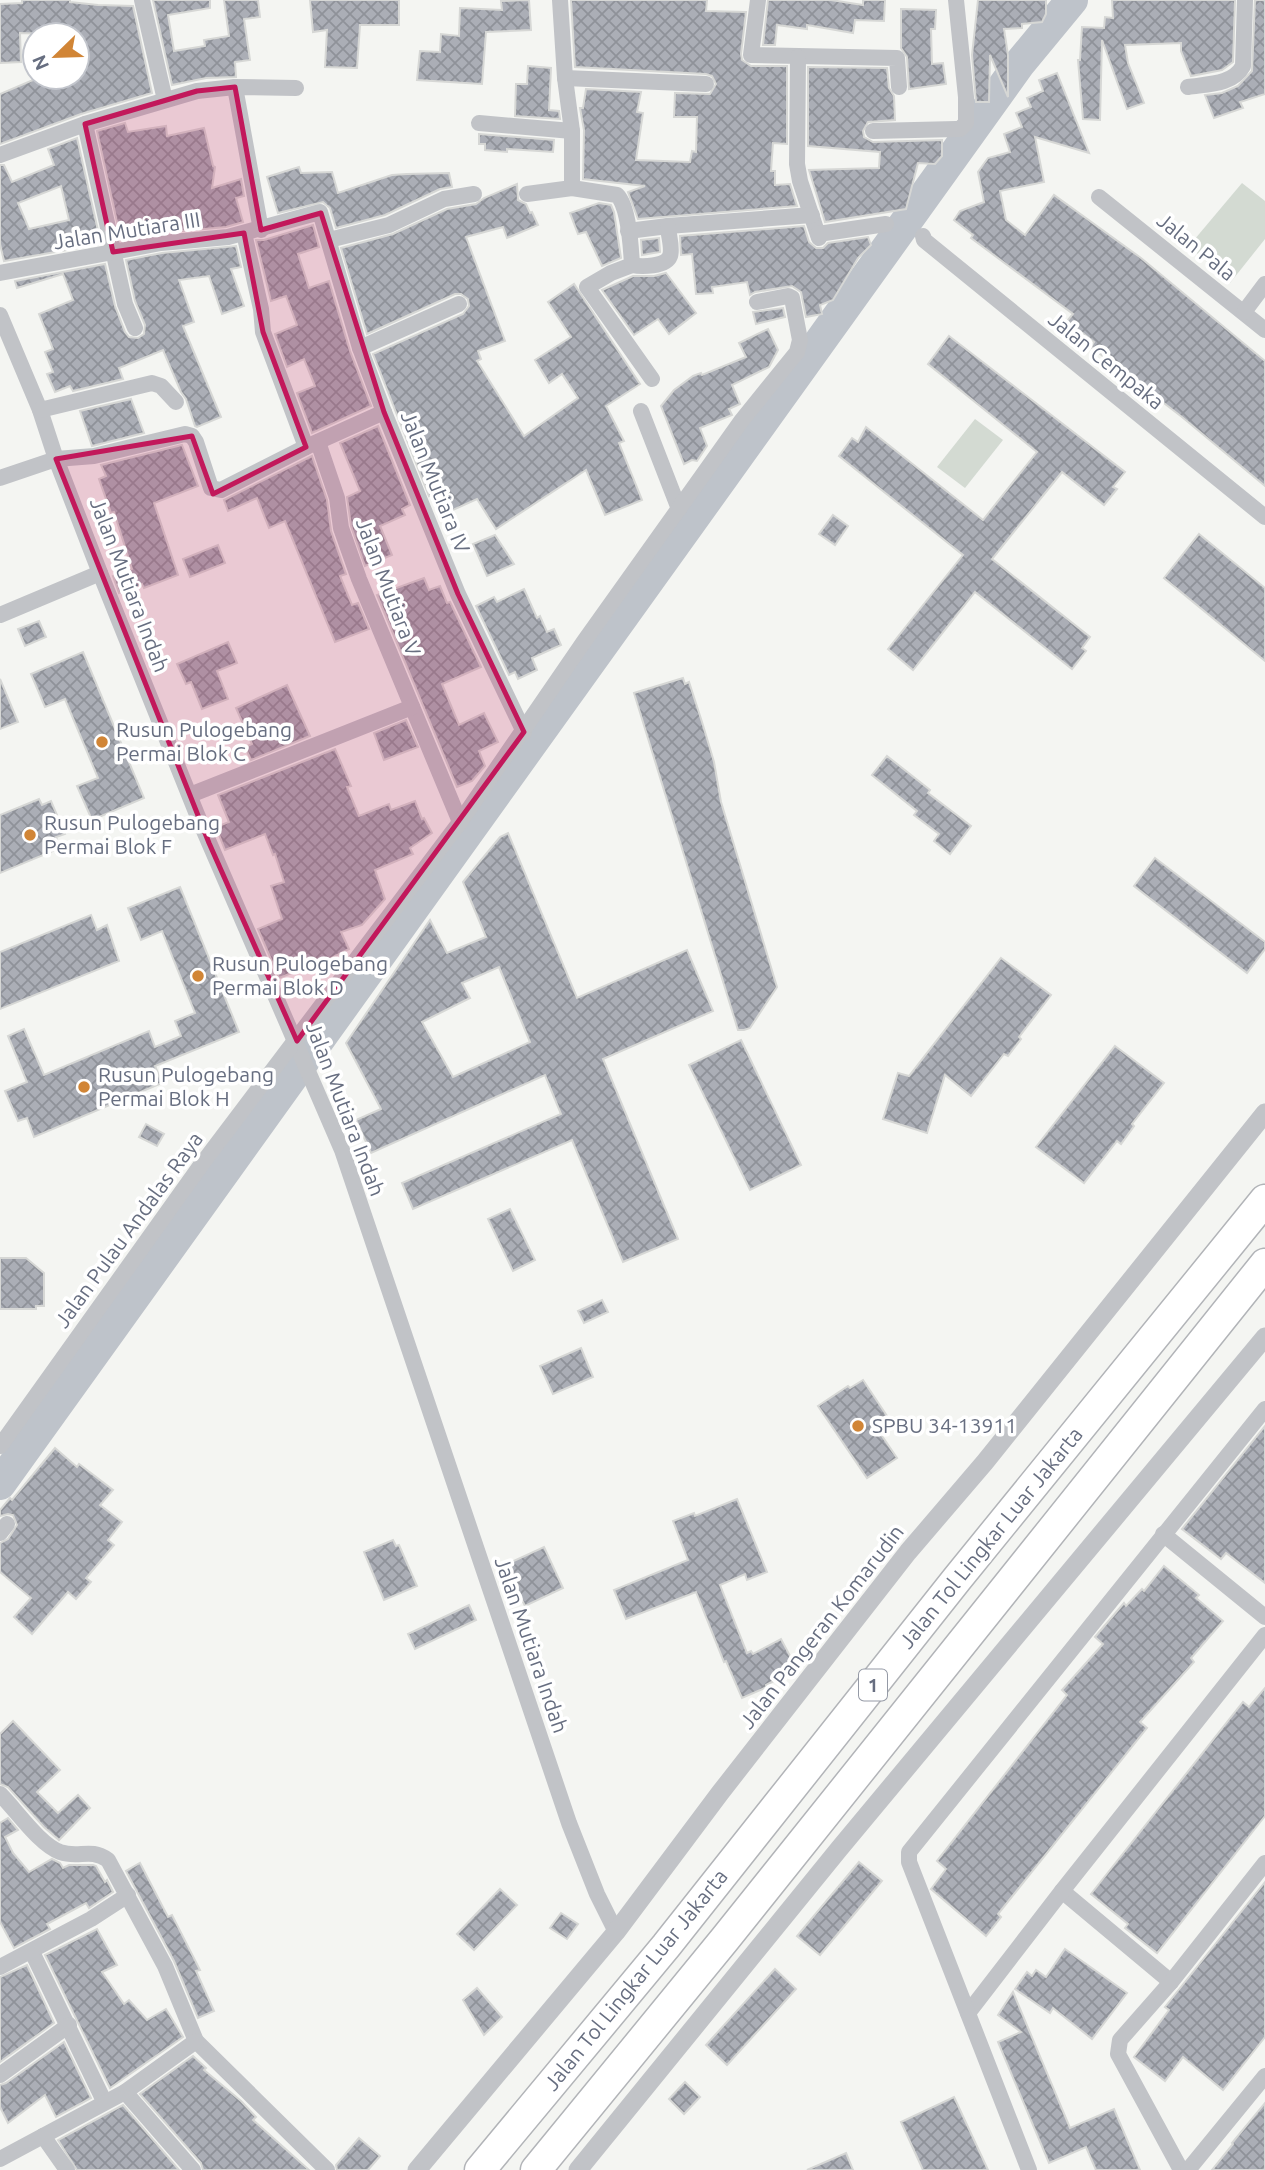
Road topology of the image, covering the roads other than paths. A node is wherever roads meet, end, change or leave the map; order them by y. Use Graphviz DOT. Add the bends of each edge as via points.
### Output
graph roads {
  1 [pos="142,0"];
  2 [pos="560,0"];
  3 [pos="758,0"];
  4 [pos="956,0"];
  5 [pos="1245,0"];
  6 [pos="798,57"];
  7 [pos="565,78"];
  8 [pos="706,84"];
  9 [pos="235,87"];
  10 [pos="900,87"];
  11 [pos="1188,87"];
  12 [pos="296,88"];
  13 [pos="165,100"];
  14 [pos="479,123"];
  15 [pos="85,124"];
  16 [pos="572,131"];
  17 [pos="873,131"];
  18 [pos="0,155"];
  19 [pos="572,188"];
  20 [pos="474,194"];
  21 [pos="527,194"];
  22 [pos="1099,197"];
  23 [pos="812,215"];
  24 [pos="886,224"];
  25 [pos="668,226"];
  26 [pos="261,230"];
  27 [pos="628,231"];
  28 [pos="244,233"];
  29 [pos="923,236"];
  30 [pos="330,240"];
  31 [pos="113,253"];
  32 [pos="632,265"];
  33 [pos="0,273"];
  34 [pos="1265,284"];
  35 [pos="757,302"];
  36 [pos="459,304"];
  37 [pos="1244,312"];
  38 [pos="0,315"];
  39 [pos="135,328"];
  40 [pos="1265,330"];
  41 [pos="360,348"];
  42 [pos="652,379"];
  43 [pos="176,402"];
  44 [pos="40,410"];
  45 [pos="641,411"];
  46 [pos="384,412"];
  47 [pos="312,444"];
  48 [pos="57,459"];
  49 [pos="0,478"];
  50 [pos="679,509"];
  51 [pos="1265,517"];
  52 [pos="100,573"];
  53 [pos="0,615"];
  54 [pos="412,707"];
  55 [pos="524,732"];
  56 [pos="190,795"];
  57 [pos="460,822"];
  58 [pos="298,1046"];
  59 [pos="1265,1113"];
  60 [pos="1265,1200"];
  61 [pos="1265,1264"];
  62 [pos="1265,1337"];
  63 [pos="1265,1409"];
  64 [pos="0,1446"];
  65 [pos="1163,1534"];
  66 [pos="1265,1617"];
  67 [pos="1265,1635"];
  68 [pos="0,1794"];
  69 [pos="1265,1863"];
  70 [pos="1062,1891"];
  71 [pos="128,1895"];
  72 [pos="616,1932"];
  73 [pos="32,1952"];
  74 [pos="0,1967"];
  75 [pos="1171,1982"];
  76 [pos="968,2013"];
  77 [pos="69,2025"];
  78 [pos="196,2041"];
  79 [pos="0,2076"];
  80 [pos="1263,2081"];
  81 [pos="125,2092"];
  82 [pos="104,2101"];
  83 [pos="43,2136"];
  84 [pos="0,2159"];
  85 [pos="67,2170"];
  86 [pos="193,2170"];
  87 [pos="327,2170"];
  88 [pos="417,2170"];
  89 [pos="480,2170"];
  90 [pos="536,2170"];
  91 [pos="578,2170"];
  92 [pos="1029,2170"];
  93 [pos="1181,2170"];
  94 [pos="1188,2170"];
  1 -- 13 [label="street"];
  2 -- 7 [label="street"];
  3 -- 6 [label="street" via="751,55"];
  4 -- 17 [label="street" via="966,123 960,129"];
  5 -- 11 [label="street" via="1238,75"];
  6 -- 10 [label="street" via="897,58"];
  6 -- 23 [label="street" via="797,164"];
  7 -- 8 [label="street"];
  7 -- 16 [label="street"];
  9 -- 12 [label="street"];
  9 -- 13 [label="street"];
  9 -- 26 [label="street"];
  13 -- 15 [label="street"];
  14 -- 16 [label="street"];
  15 -- 18 [label="street"];
  15 -- 31 [label="street"];
  16 -- 19 [label="street"];
  19 -- 21 [label="street"];
  19 -- 27 [label="street" via="617,195"];
  20 -- 30 [label="street" via="444,199 389,225"];
  22 -- 37 [label="street, Jalan Pala"];
  23 -- 24 [label="street" via="819,236"];
  23 -- 25 [label="street"];
  25 -- 27 [label="street"];
  25 -- 32 [label="street" via="668,260"];
  26 -- 28 [label="street, Jalan Mutiara III"];
  26 -- 30 [label="street, Jalan Mutiara III" via="318,211"];
  27 -- 32 [label="street"];
  28 -- 31 [label="street, Jalan Mutiara III"];
  28 -- 47 [label="street, Jalan Mutiara V" via="263,332"];
  29 -- 51 [label="street, Jalan Cempaka"];
  30 -- 41 [label="street, Jalan Mutiara IV"];
  31 -- 33 [label="street, Jalan Mutiara III"];
  31 -- 39 [label="street"];
  32 -- 42 [label="street" via="587,287"];
  34 -- 37 [label="street"];
  35 -- 50 [label="street, Jalan Pulau Andalas Raya" via="792,298 800,340 797,352"];
  36 -- 41 [label="street"];
  37 -- 40 [label="street, Jalan Pala"];
  38 -- 44 [label="street, Jalan Mutiara Indah"];
  41 -- 46 [label="street, Jalan Mutiara IV"];
  43 -- 44 [label="street" via="152,383"];
  44 -- 48 [label="street, Jalan Mutiara Indah"];
  45 -- 50 [label="street"];
  46 -- 47 [label="street"];
  46 -- 55 [label="street, Jalan Mutiara IV" via="458,594"];
  47 -- 48 [label="street" via="220,490 211,488 196,442 185,434 94,456"];
  47 -- 54 [label="street, Jalan Mutiara V" via="337,498 354,566"];
  48 -- 49 [label="street"];
  48 -- 52 [label="street, Jalan Mutiara Indah"];
  50 -- 55 [label="street, Jalan Pulau Andalas Raya"];
  52 -- 53 [label="street"];
  52 -- 56 [label="street, Jalan Mutiara Indah"];
  54 -- 56 [label="street"];
  54 -- 57 [label="street, Jalan Mutiara V"];
  55 -- 57 [label="street, Jalan Pulau Andalas Raya"];
  56 -- 58 [label="street, Jalan Mutiara Indah"];
  57 -- 58 [label="street, Jalan Pulau Andalas Raya"];
  58 -- 64 [label="street, Jalan Pulau Andalas Raya" via="201,1164"];
  58 -- 72 [label="street, Jalan Mutiara Indah" via="352,1177 569,1823"];
  59 -- 72 [label="street, Jalan Pangeran Komarudin" via="900,1563"];
  60 -- 89 [label="highway, Jalan Tol Lingkar Luar Jakarta / 1" via="666,1946"];
  61 -- 90 [label="highway, Jalan Tol Lingkar Luar Jakarta / 1"];
  62 -- 91 [label="street"];
  63 -- 65 [label="street"];
  65 -- 66 [label="street"];
  65 -- 76 [label="street" via="909,1852"];
  67 -- 70 [label="street"];
  68 -- 71 [label="street" via="51,1848 74,1856 91,1852 108,1860"];
  69 -- 75 [label="street"];
  70 -- 75 [label="street"];
  70 -- 76 [label="street"];
  71 -- 73 [label="street"];
  71 -- 78 [label="street"];
  72 -- 88 [label="street, Jalan Pangeran Komarudin"];
  73 -- 74 [label="street"];
  73 -- 77 [label="street"];
  75 -- 93 [label="street" via="1120,2040 1118,2053"];
  76 -- 92 [label="street"];
  77 -- 79 [label="street"];
  77 -- 82 [label="street"];
  78 -- 81 [label="street"];
  78 -- 87 [label="street"];
  80 -- 94 [label="street"];
  81 -- 82 [label="street"];
  81 -- 86 [label="street"];
  82 -- 83 [label="street"];
  83 -- 84 [label="street"];
  83 -- 85 [label="street"];
}
